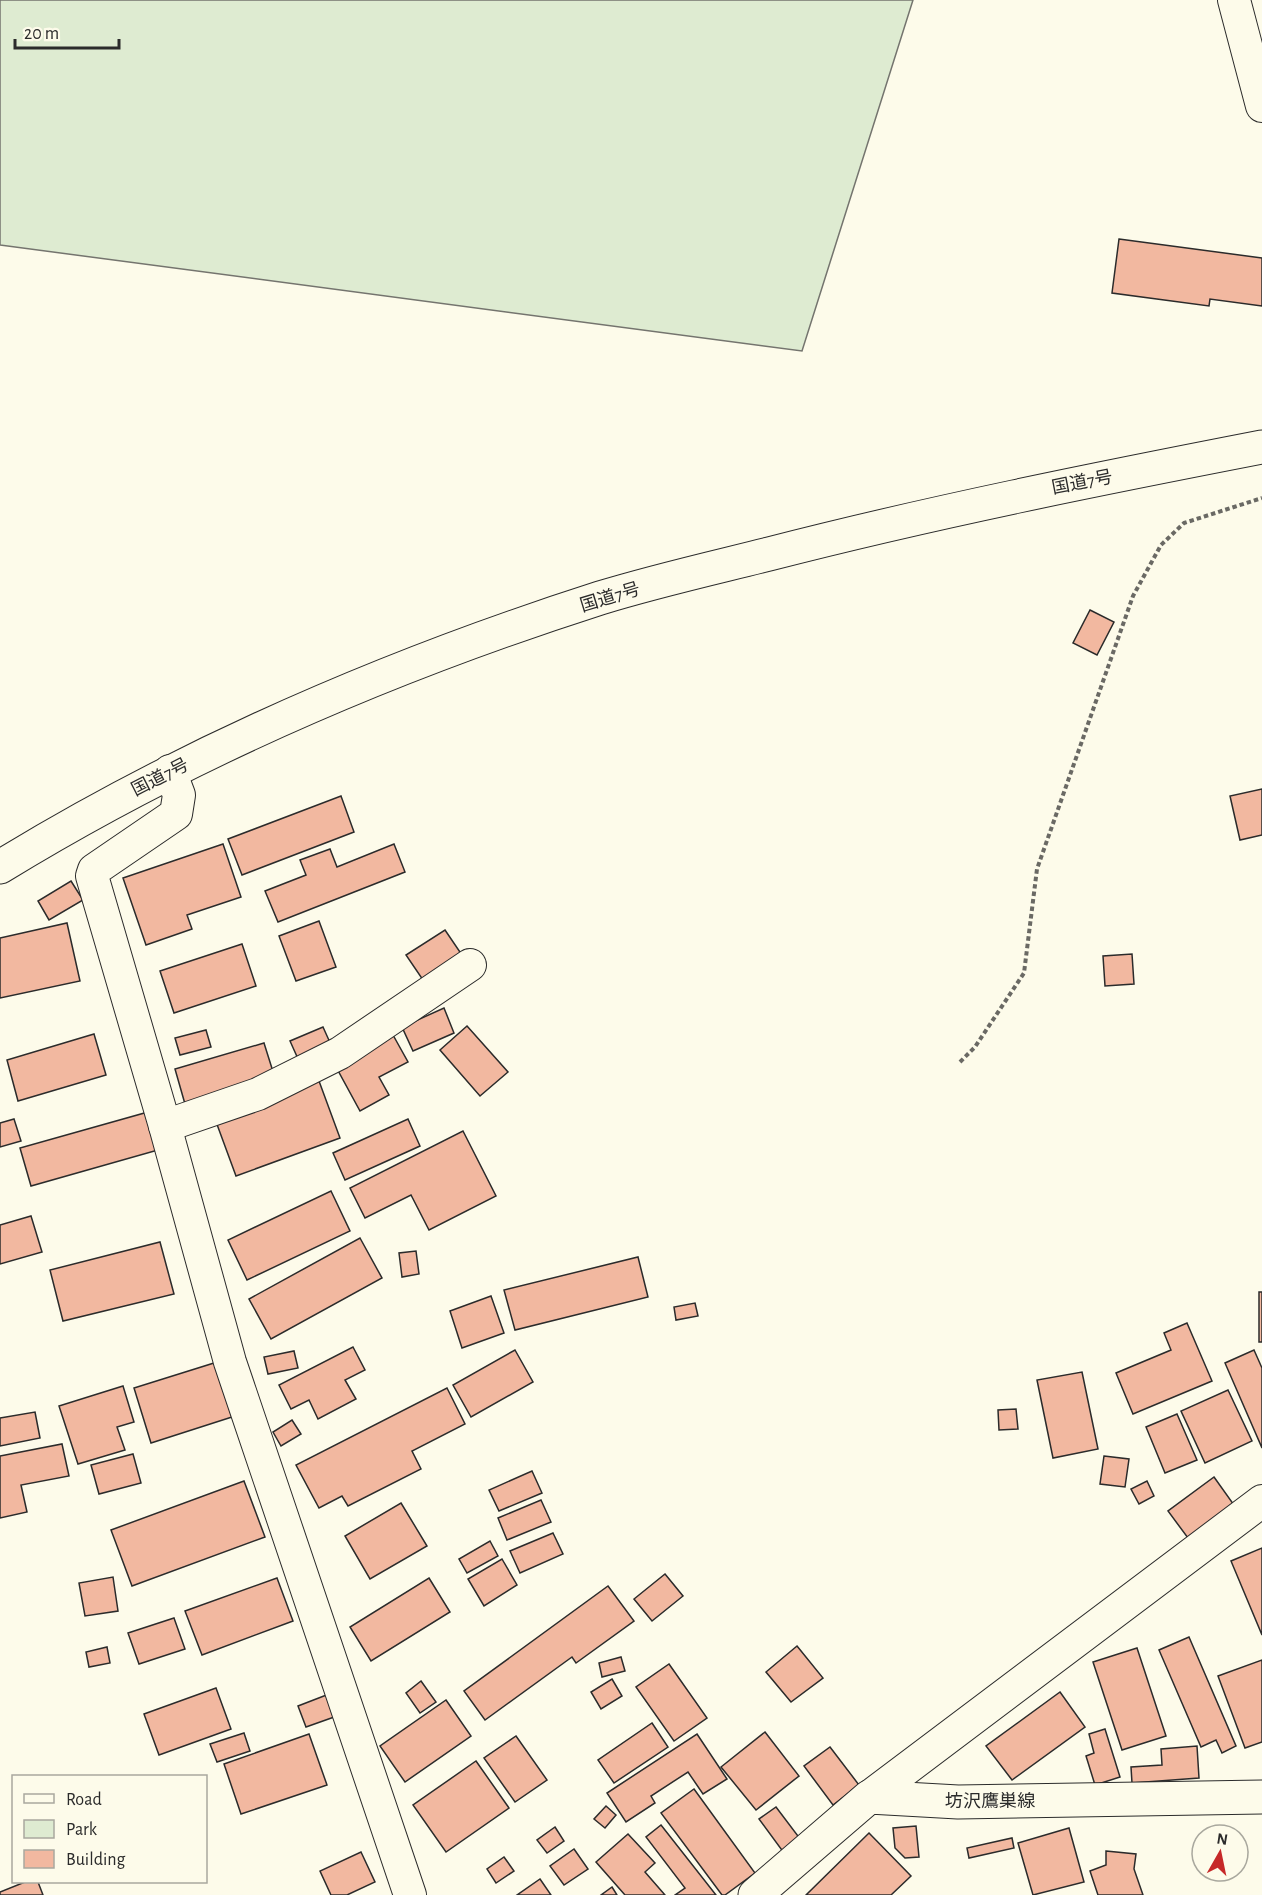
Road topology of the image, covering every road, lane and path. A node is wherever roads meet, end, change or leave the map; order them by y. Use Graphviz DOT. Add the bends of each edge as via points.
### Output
graph roads {
  1 [pos="1234,0"];
  2 [pos="1262,106"];
  3 [pos="1262,447"];
  4 [pos="1262,498"];
  5 [pos="170,771"];
  6 [pos="0,867"];
  7 [pos="470,965"];
  8 [pos="960,1062"];
  9 [pos="165,1126"];
  10 [pos="1262,1501"];
  11 [pos="869,1797"];
  12 [pos="1262,1797"];
  13 [pos="410,1895"];
  14 [pos="755,1895"];
  1 -- 2 [label="street"];
  3 -- 5 [label="main road, 国道7号" via="882,525 602,598 425,660 267,724"];
  4 -- 8 [label="path" via="1184,523 1161,545 1133,596 1037,869 1024,973 975,1047"];
  5 -- 6 [label="main road, 国道7号" via="73,822"];
  5 -- 9 [label="street" via="178,795 176,814 94,870 92,876"];
  7 -- 9 [label="street" via="340,1053 258,1094"];
  9 -- 13 [label="street" via="230,1362"];
  10 -- 11 [label="street"];
  11 -- 12 [label="main road, 坊沢鷹巣線" via="958,1802"];
  11 -- 14 [label="main road"];
}
